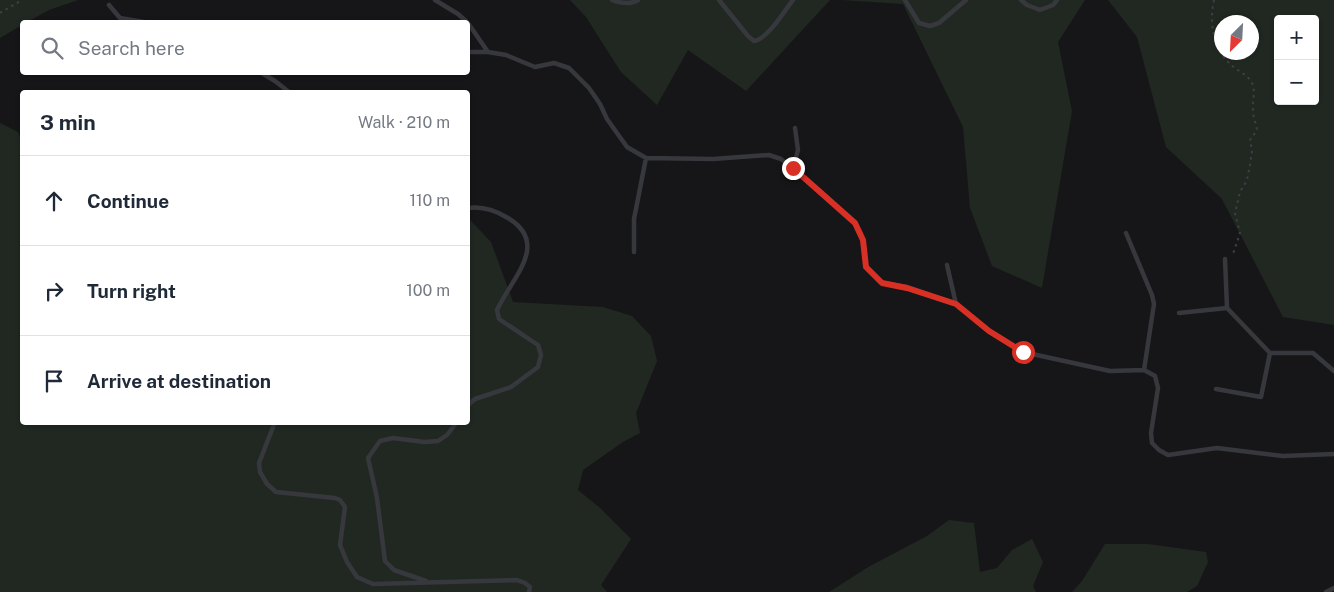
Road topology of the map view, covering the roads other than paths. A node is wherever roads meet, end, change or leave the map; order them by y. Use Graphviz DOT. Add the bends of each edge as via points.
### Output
graph roads {
  1 [pos="435,0"];
  2 [pos="612,0"];
  3 [pos="638,0"];
  4 [pos="719,0"];
  5 [pos="793,0"];
  6 [pos="905,0"];
  7 [pos="966,0"];
  8 [pos="1021,0"];
  9 [pos="1057,0"];
  10 [pos="108,5"];
  11 [pos="132,20"];
  12 [pos="464,20"];
  13 [pos="470,27"];
  14 [pos="470,52"];
  15 [pos="488,52"];
  16 [pos="265,75"];
  17 [pos="286,90"];
  18 [pos="795,128"];
  19 [pos="646,158"];
  20 [pos="793,168"];
  21 [pos="470,208"];
  22 [pos="1126,233"];
  23 [pos="634,252"];
  24 [pos="1225,260"];
  25 [pos="947,265"];
  26 [pos="956,304"];
  27 [pos="1227,308"];
  28 [pos="1179,313"];
  29 [pos="1270,353"];
  30 [pos="1144,370"];
  31 [pos="1334,371"];
  32 [pos="1216,389"];
  33 [pos="470,403"];
  34 [pos="274,425"];
  35 [pos="455,425"];
  36 [pos="1334,454"];
  37 [pos="429,583"];
  38 [pos="1334,588"];
  39 [pos="529,592"];
  40 [pos="1326,592"];
  1 -- 12 [label="lane"];
  2 -- 3 [label="lane" via="620,3"];
  4 -- 5 [label="lane" via="754,41 766,34"];
  6 -- 7 [label="lane" via="919,23 930,26 939,23"];
  8 -- 9 [label="lane" via="1040,10"];
  10 -- 11 [label="lane" via="120,18"];
  13 -- 15 [label="lane"];
  14 -- 15 [label="lane"];
  15 -- 19 [label="lane" via="506,55 536,67 554,63 569,68 589,88 627,147"];
  16 -- 17 [label="lane"];
  18 -- 20 [label="lane" via="798,150"];
  19 -- 20 [label="lane" via="713,159 769,155"];
  19 -- 23 [label="lane" via="634,219"];
  20 -- 26 [label="lane" via="855,223 863,240 866,267 882,283"];
  21 -- 33 [label="lane" via="486,208 502,214 525,232 529,246 524,261 497,310 499,318 538,345 541,355 538,367 511,387"];
  22 -- 30 [label="lane" via="1154,304"];
  24 -- 27 [label="lane"];
  25 -- 26 [label="lane"];
  26 -- 30 [label="lane" via="989,331 1023,352 1110,371"];
  27 -- 28 [label="lane"];
  27 -- 29 [label="lane"];
  29 -- 31 [label="lane" via="1313,353"];
  29 -- 32 [label="lane" via="1261,397"];
  30 -- 36 [label="lane" via="1155,376 1158,388 1152,443 1168,455 1217,448 1283,456"];
  34 -- 37 [label="lane" via="258,463 267,484 276,492 340,500 345,507 340,545 358,576 373,584"];
  35 -- 37 [label="lane" via="438,441 393,438 380,441 368,458 385,561 394,570"];
  37 -- 39 [label="lane" via="517,580 530,587"];
  38 -- 40 [label="lane"];
}
